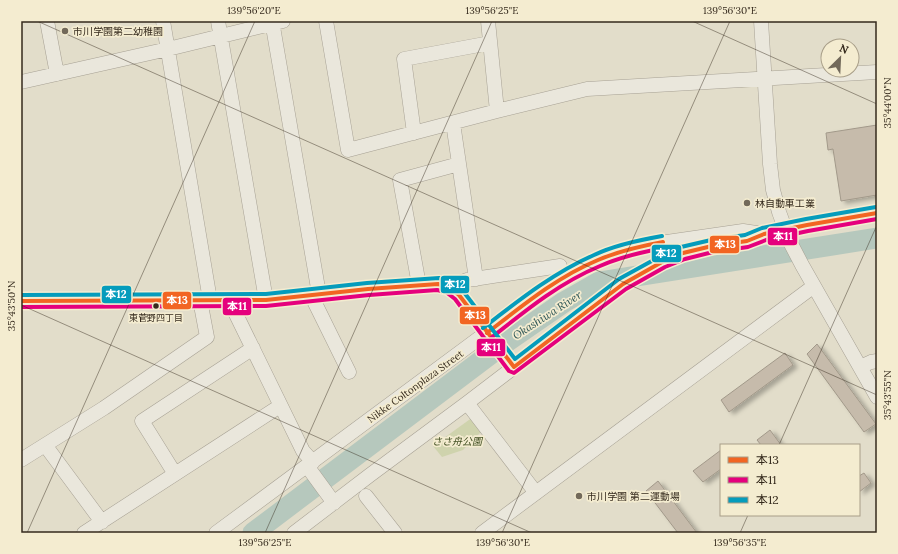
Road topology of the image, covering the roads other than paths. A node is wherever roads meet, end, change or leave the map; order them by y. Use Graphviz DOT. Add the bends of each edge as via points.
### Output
graph roads {
  1 [pos="47,21"];
  2 [pos="163,21"];
  3 [pos="218,21"];
  4 [pos="326,21"];
  5 [pos="488,21"];
  6 [pos="761,21"];
  7 [pos="276,22"];
  8 [pos="221,36"];
  9 [pos="490,43"];
  10 [pos="168,49"];
  11 [pos="877,72"];
  12 [pos="57,74"];
  13 [pos="764,78"];
  14 [pos="21,82"];
  15 [pos="497,111"];
  16 [pos="453,123"];
  17 [pos="414,133"];
  18 [pos="459,164"];
  19 [pos="877,213"];
  20 [pos="764,234"];
  21 [pos="788,236"];
  22 [pos="560,266"];
  23 [pos="476,279"];
  24 [pos="419,285"];
  25 [pos="814,286"];
  26 [pos="449,287"];
  27 [pos="315,295"];
  28 [pos="205,300"];
  29 [pos="230,300"];
  30 [pos="266,300"];
  31 [pos="21,301"];
  32 [pos="490,336"];
  33 [pos="253,348"];
  34 [pos="877,361"];
  35 [pos="512,364"];
  36 [pos="860,367"];
  37 [pos="349,372"];
  38 [pos="877,397"];
  39 [pos="467,404"];
  40 [pos="280,406"];
  41 [pos="45,445"];
  42 [pos="21,460"];
  43 [pos="310,464"];
  44 [pos="175,474"];
  45 [pos="536,493"];
  46 [pos="366,496"];
  47 [pos="334,503"];
  48 [pos="102,522"];
  49 [pos="84,533"];
  50 [pos="216,533"];
  51 [pos="294,533"];
  52 [pos="395,533"];
  53 [pos="482,533"];
  1 -- 12 [label="street"];
  2 -- 10 [label="street"];
  3 -- 8 [label="street"];
  4 -- 17 [label="street" via="348,150"];
  5 -- 9 [label="street"];
  6 -- 13 [label="street"];
  7 -- 8 [label="street"];
  7 -- 27 [label="street"];
  8 -- 10 [label="street"];
  8 -- 30 [label="street"];
  9 -- 15 [label="street"];
  9 -- 17 [label="street" via="404,58"];
  10 -- 12 [label="street"];
  10 -- 28 [label="street"];
  11 -- 13 [label="street"];
  12 -- 14 [label="street"];
  13 -- 15 [label="street" via="587,89"];
  13 -- 21 [label="street" via="772,183"];
  15 -- 16 [label="street"];
  16 -- 17 [label="street"];
  16 -- 18 [label="street"];
  18 -- 23 [label="street"];
  18 -- 24 [label="street" via="400,180"];
  19 -- 21 [label="street, Nikke Coltonplaza Street"];
  20 -- 21 [label="street, Nikke Coltonplaza Street"];
  20 -- 32 [label="street, Nikke Coltonplaza Street" via="743,231 639,246 600,259 556,282"];
  20 -- 35 [label="street, Nikke Coltonplaza Street" via="747,241 712,246 662,262 623,284"];
  21 -- 25 [label="street"];
  22 -- 23 [label="street"];
  23 -- 26 [label="street"];
  24 -- 26 [label="street" via="438,284"];
  24 -- 27 [label="street"];
  25 -- 36 [label="street"];
  25 -- 45 [label="street"];
  26 -- 32 [label="street" via="459,295"];
  27 -- 30 [label="street"];
  27 -- 37 [label="street"];
  28 -- 29 [label="street"];
  28 -- 31 [label="street"];
  28 -- 41 [label="street" via="207,338"];
  29 -- 30 [label="street"];
  29 -- 33 [label="street"];
  32 -- 35 [label="street"];
  32 -- 43 [label="street, Nikke Coltonplaza Street"];
  33 -- 40 [label="street"];
  33 -- 44 [label="street" via="142,422"];
  34 -- 36 [label="street"];
  35 -- 39 [label="street, Nikke Coltonplaza Street"];
  36 -- 38 [label="street"];
  39 -- 45 [label="street"];
  39 -- 47 [label="street, Nikke Coltonplaza Street"];
  40 -- 43 [label="street"];
  40 -- 44 [label="street"];
  41 -- 42 [label="street"];
  41 -- 48 [label="street"];
  43 -- 47 [label="street"];
  43 -- 50 [label="street, Nikke Coltonplaza Street"];
  44 -- 48 [label="street"];
  45 -- 53 [label="street"];
  46 -- 52 [label="street"];
  47 -- 51 [label="street, Nikke Coltonplaza Street"];
  48 -- 49 [label="street"];
}
